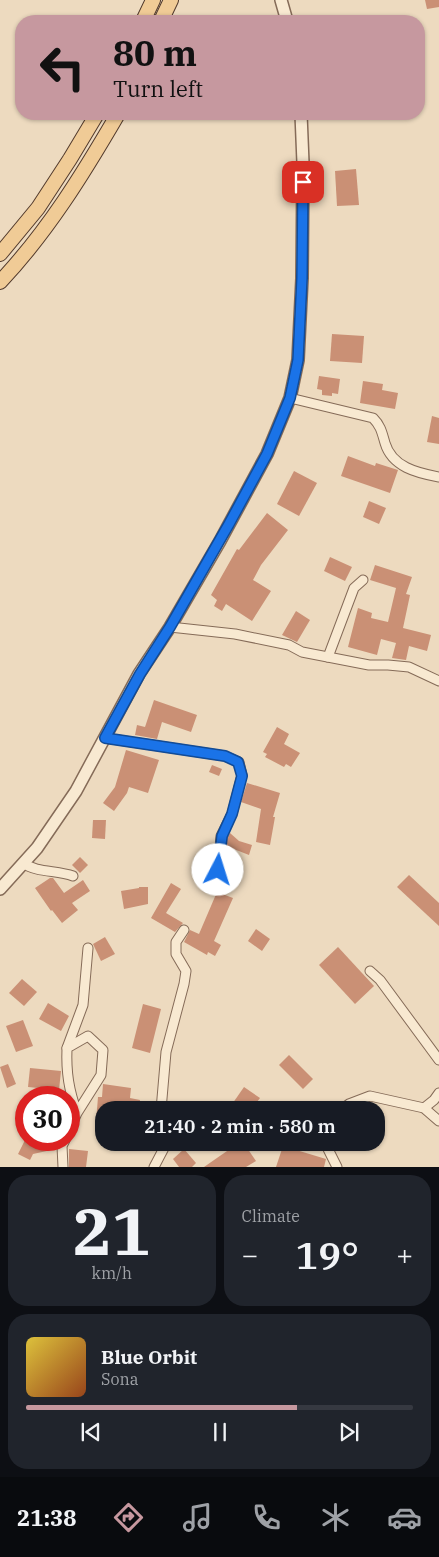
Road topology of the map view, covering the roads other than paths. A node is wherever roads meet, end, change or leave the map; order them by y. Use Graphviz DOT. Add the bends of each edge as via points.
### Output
graph roads {
  1 [pos="153,0"];
  2 [pos="171,0"];
  3 [pos="281,0"];
  4 [pos="146,15"];
  5 [pos="165,15"];
  6 [pos="285,15"];
  7 [pos="93,120"];
  8 [pos="114,120"];
  9 [pos="301,120"];
  10 [pos="0,254"];
  11 [pos="0,282"];
  12 [pos="290,398"];
  13 [pos="439,477"];
  14 [pos="363,580"];
  15 [pos="170,627"];
  16 [pos="328,657"];
  17 [pos="439,681"];
  18 [pos="105,738"];
  19 [pos="23,863"];
  20 [pos="218,870"];
  21 [pos="73,876"];
  22 [pos="0,889"];
  23 [pos="184,930"];
  24 [pos="88,948"];
  25 [pos="370,971"];
  26 [pos="68,1048"];
  27 [pos="439,1060"];
  28 [pos="69,1086"];
  29 [pos="439,1093"];
  30 [pos="162,1101"];
  31 [pos="357,1101"];
  32 [pos="80,1108"];
  33 [pos="424,1108"];
  34 [pos="439,1121"];
  35 [pos="62,1151"];
  36 [pos="162,1151"];
  37 [pos="329,1151"];
  38 [pos="63,1167"];
  39 [pos="154,1167"];
  40 [pos="337,1167"];
  1 -- 4 [label="main road"];
  2 -- 5 [label="main road"];
  3 -- 6 [label="street"];
  7 -- 10 [label="main road" via="38,208"];
  8 -- 11 [label="main road" via="56,215"];
  9 -- 12 [label="street" via="302,278 298,360"];
  12 -- 13 [label="street" via="370,417 379,424 387,450 399,464 418,473"];
  12 -- 15 [label="street" via="267,454"];
  14 -- 16 [label="street" via="354,588"];
  15 -- 16 [label="street" via="235,634"];
  15 -- 18 [label="street"];
  16 -- 17 [label="street" via="369,665 409,667"];
  18 -- 19 [label="street" via="76,791"];
  18 -- 20 [label="street" via="225,756 238,762 242,776 232,814 222,836"];
  19 -- 21 [label="street" via="30,868"];
  19 -- 22 [label="street"];
  23 -- 30 [label="street" via="176,942 176,954 186,971 166,1052"];
  24 -- 26 [label="street" via="83,1005"];
  25 -- 27 [label="street"];
  26 -- 28 [label="street" via="66,1071"];
  26 -- 32 [label="street" via="88,1036 103,1050 101,1076"];
  29 -- 33 [label="street"];
  31 -- 33 [label="street" via="370,1096"];
  33 -- 34 [label="street"];
  35 -- 38 [label="street"];
  36 -- 39 [label="street"];
  37 -- 40 [label="street"];
}
